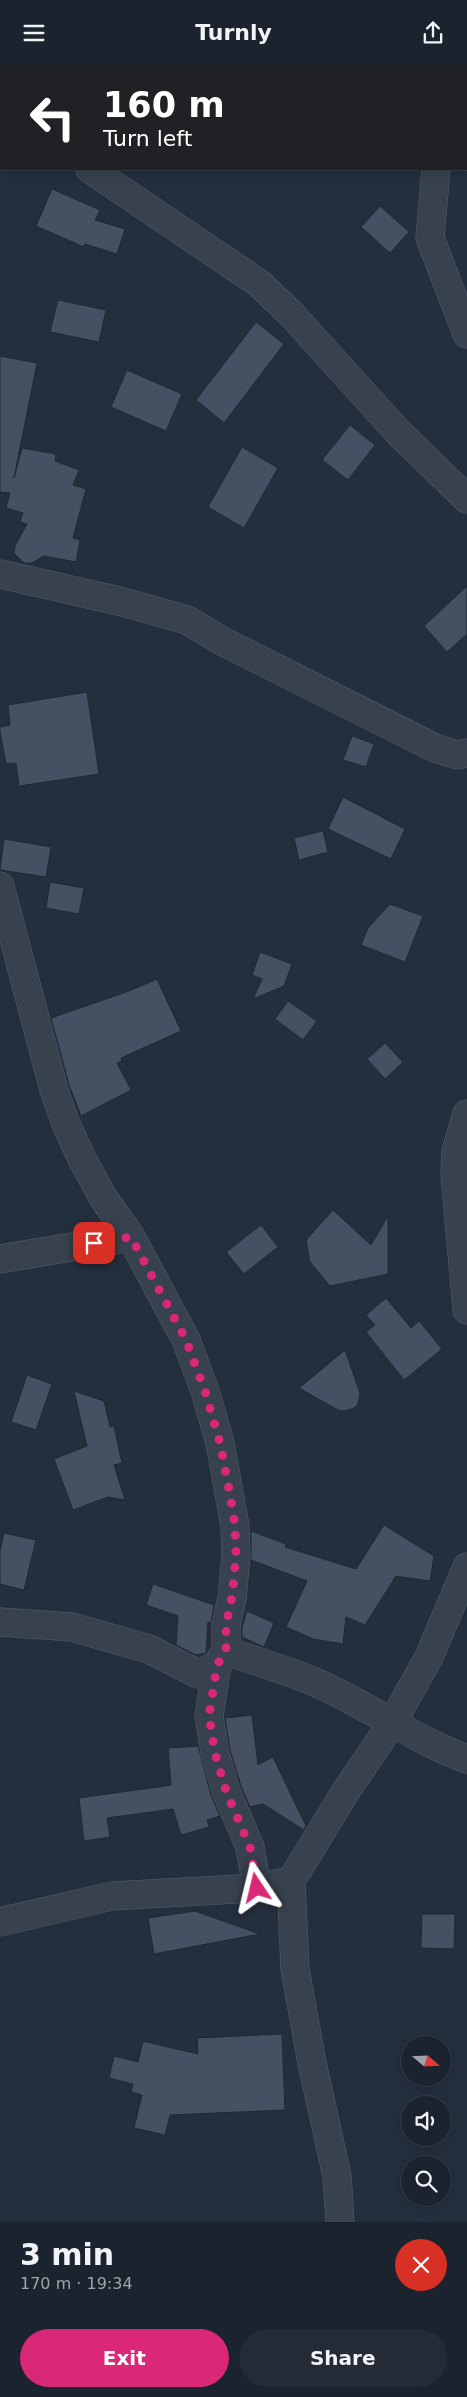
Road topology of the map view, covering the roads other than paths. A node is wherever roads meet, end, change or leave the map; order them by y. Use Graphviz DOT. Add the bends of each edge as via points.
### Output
graph roads {
  1 [pos="91,170"];
  2 [pos="436,170"];
  3 [pos="467,334"];
  4 [pos="467,499"];
  5 [pos="0,574"];
  6 [pos="467,753"];
  7 [pos="0,886"];
  8 [pos="467,1114"];
  9 [pos="131,1237"];
  10 [pos="0,1259"];
  11 [pos="467,1310"];
  12 [pos="467,1567"];
  13 [pos="0,1622"];
  14 [pos="221,1658"];
  15 [pos="392,1723"];
  16 [pos="467,1759"];
  17 [pos="291,1881"];
  18 [pos="257,1888"];
  19 [pos="0,1922"];
  20 [pos="340,2222"];
  1 -- 4 [label="street" via="260,284 398,431"];
  2 -- 3 [label="street" via="430,238"];
  5 -- 6 [label="street" via="187,620 222,641 435,748 457,755"];
  7 -- 9 [label="street" via="66,1124 104,1199"];
  8 -- 11 [label="street" via="456,1151 455,1174"];
  9 -- 10 [label="street"];
  9 -- 14 [label="street" via="186,1340 220,1443 235,1526 236,1556"];
  12 -- 15 [label="street" via="429,1657"];
  13 -- 14 [label="street" via="72,1627 149,1649 198,1674"];
  14 -- 15 [label="street" via="280,1669 333,1690"];
  14 -- 18 [label="street" via="209,1716 226,1791 250,1847"];
  15 -- 16 [label="street"];
  15 -- 17 [label="street"];
  17 -- 18 [label="street"];
  17 -- 20 [label="street" via="295,1969 337,2176"];
  18 -- 19 [label="street" via="112,1896"];
}
